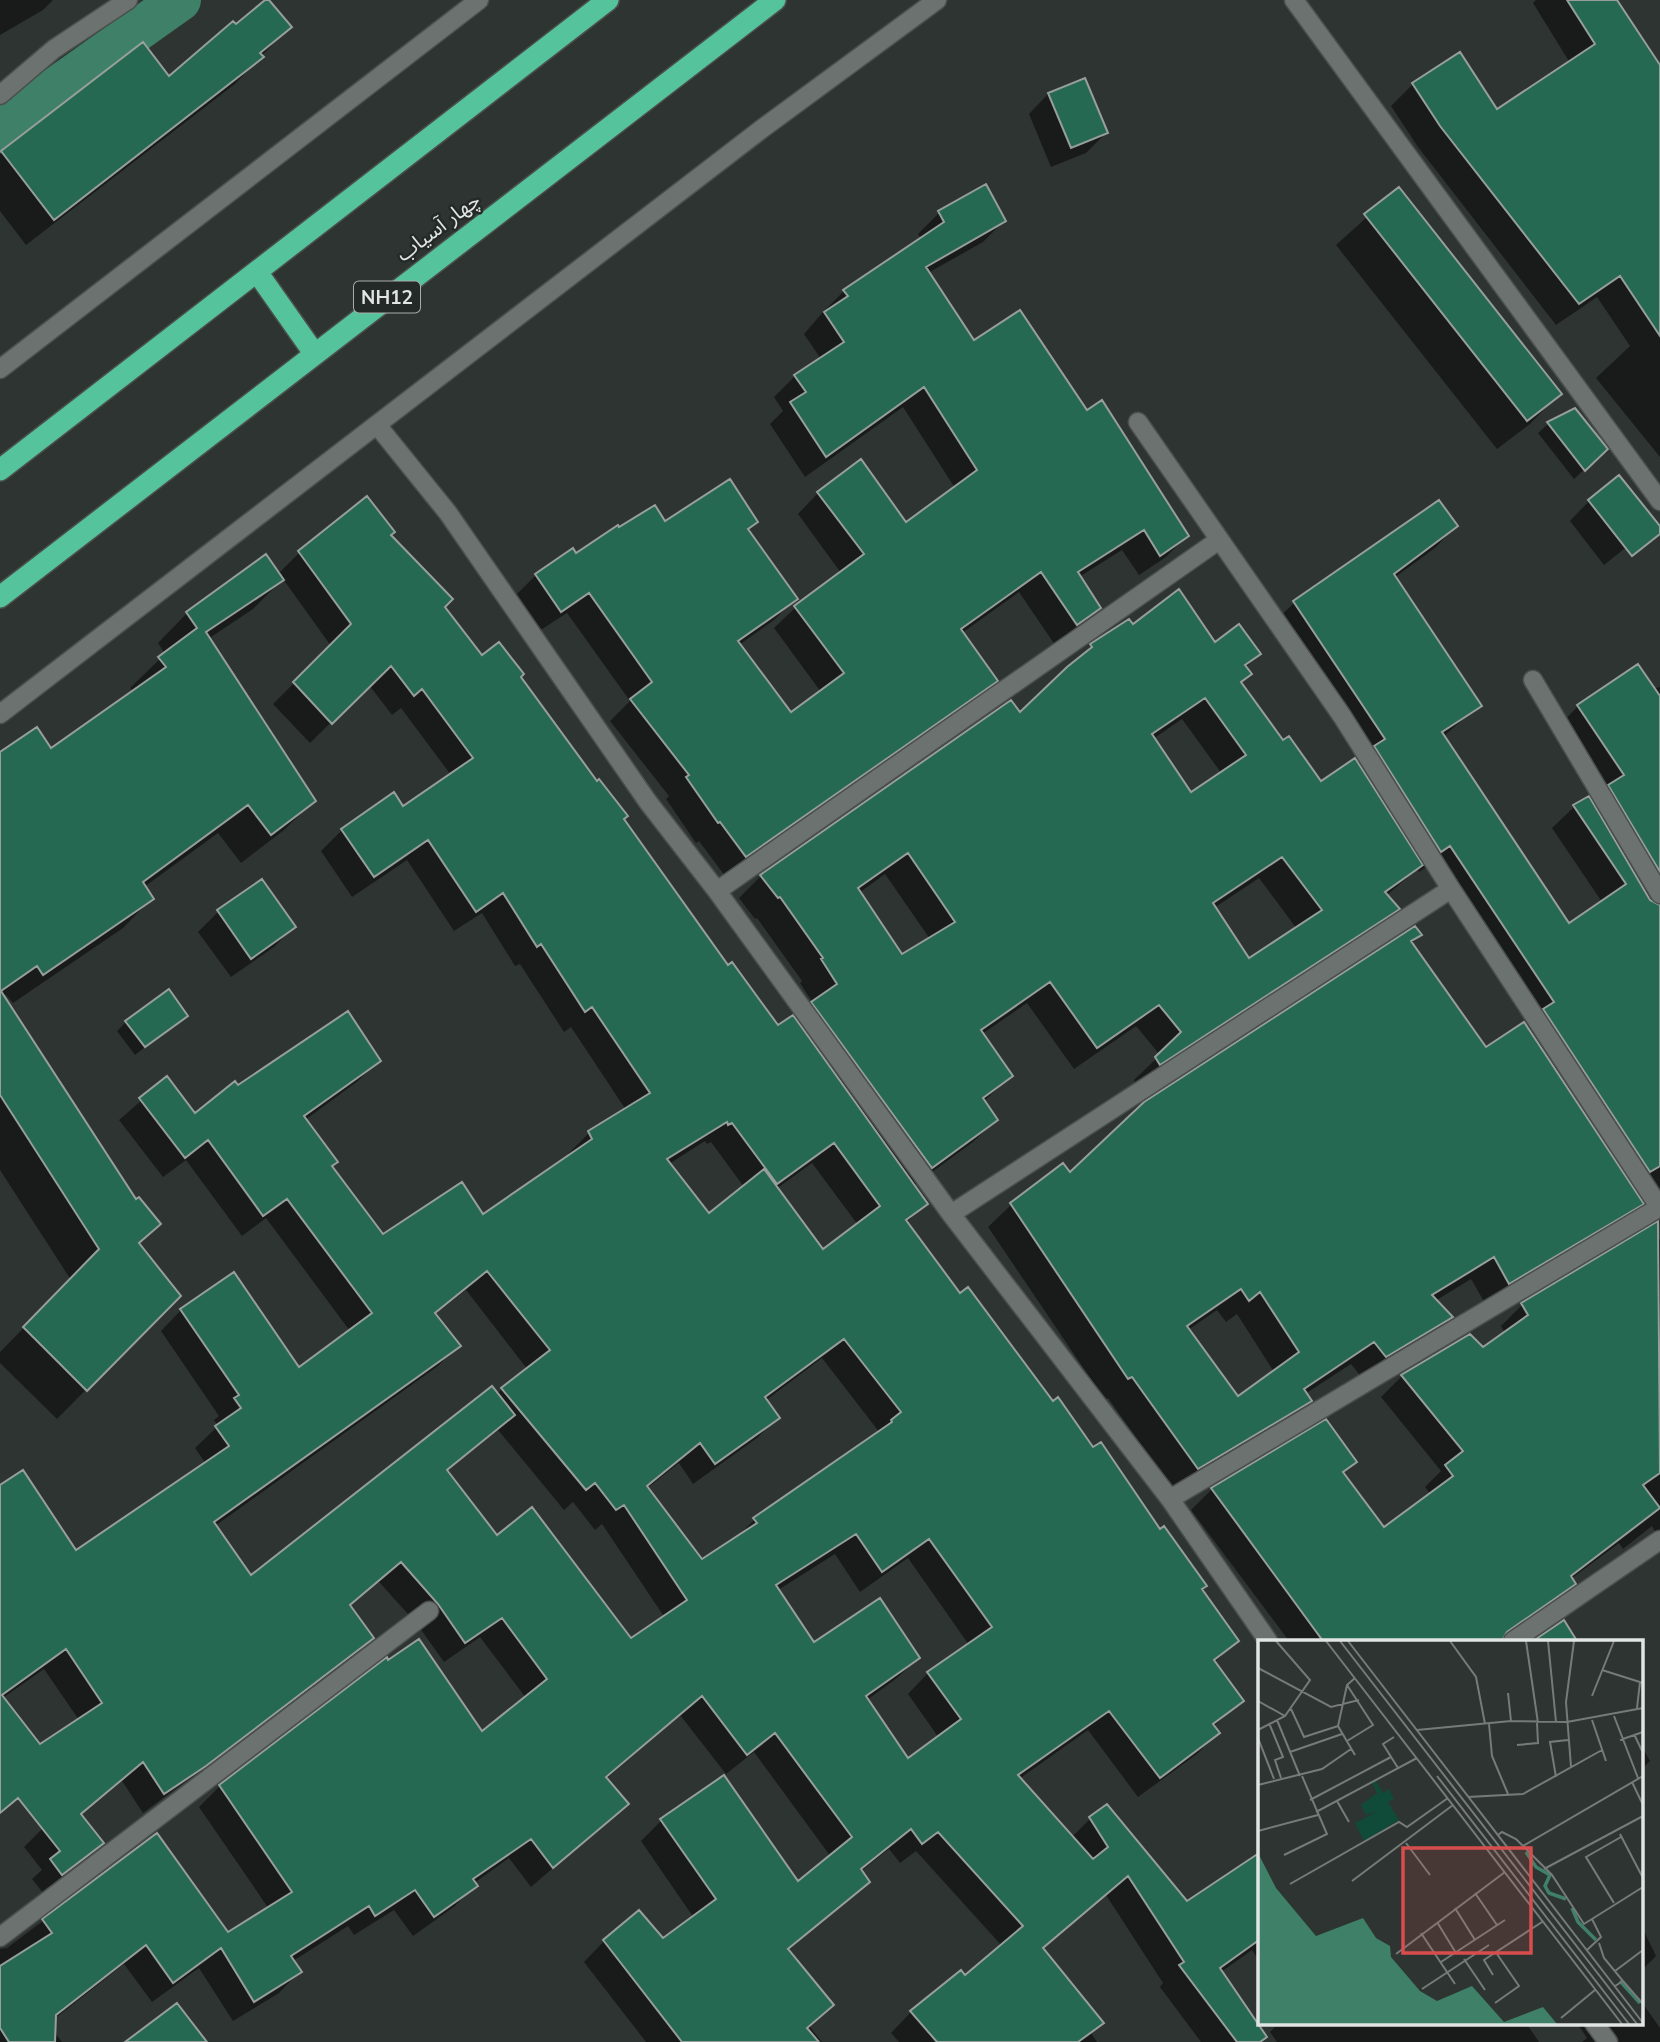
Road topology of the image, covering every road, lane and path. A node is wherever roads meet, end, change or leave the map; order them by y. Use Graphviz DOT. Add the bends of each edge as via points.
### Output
graph roads {
  1 [pos="128,0"];
  2 [pos="479,0"];
  3 [pos="608,0"];
  4 [pos="775,0"];
  5 [pos="937,0"];
  6 [pos="1294,0"];
  7 [pos="0,95"];
  8 [pos="257,272"];
  9 [pos="314,353"];
  10 [pos="0,369"];
  11 [pos="1138,422"];
  12 [pos="377,425"];
  13 [pos="0,470"];
  14 [pos="1660,501"];
  15 [pos="1219,540"];
  16 [pos="0,597"];
  17 [pos="1533,680"];
  18 [pos="0,714"];
  19 [pos="1451,889"];
  20 [pos="717,891"];
  21 [pos="1660,894"];
  22 [pos="1660,1207"];
  23 [pos="951,1214"];
  24 [pos="1170,1499"];
  25 [pos="1660,1540"];
  26 [pos="429,1611"];
  27 [pos="1267,1640"];
  28 [pos="1514,1640"];
  29 [pos="0,1937"];
  30 [pos="1595,2024"];
  31 [pos="1608,2042"];
  1 -- 7 [label="street" via="54,49"];
  2 -- 10 [label="street"];
  3 -- 8 [label="highway"];
  4 -- 9 [label="highway, چهار آسیاب / NH12"];
  5 -- 12 [label="street"];
  6 -- 14 [label="street"];
  8 -- 9 [label="highway"];
  8 -- 13 [label="highway"];
  9 -- 16 [label="highway, چهار آسیاب / NH12"];
  11 -- 15 [label="street"];
  12 -- 18 [label="street"];
  12 -- 20 [label="street" via="448,513 648,802"];
  15 -- 19 [label="street" via="1342,716"];
  15 -- 20 [label="street"];
  17 -- 21 [label="street"];
  19 -- 22 [label="street"];
  19 -- 23 [label="street"];
  20 -- 23 [label="street"];
  22 -- 24 [label="street"];
  23 -- 24 [label="street"];
  24 -- 27 [label="street"];
  25 -- 28 [label="street"];
  26 -- 29 [label="street"];
  30 -- 31 [label="street"];
}
